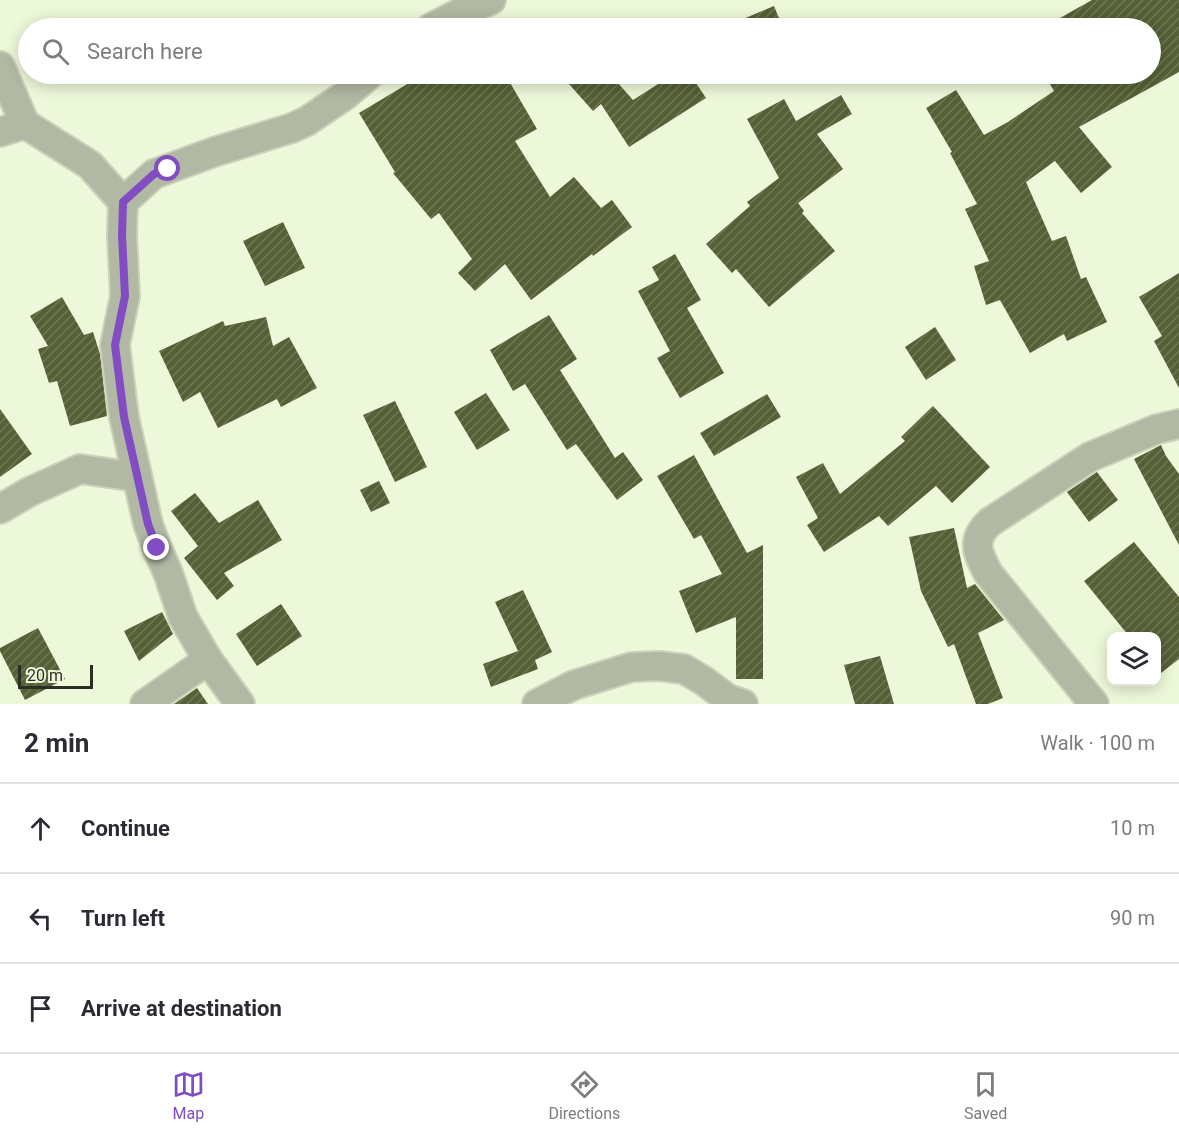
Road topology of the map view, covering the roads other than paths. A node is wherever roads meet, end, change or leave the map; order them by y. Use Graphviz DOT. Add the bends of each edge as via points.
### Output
graph roads {
  1 [pos="491,0"];
  2 [pos="450,18"];
  3 [pos="0,66"];
  4 [pos="358,84"];
  5 [pos="13,128"];
  6 [pos="123,202"];
  7 [pos="1179,424"];
  8 [pos="137,477"];
  9 [pos="0,509"];
  10 [pos="208,660"];
  11 [pos="145,704"];
  12 [pos="240,704"];
  13 [pos="537,704"];
  14 [pos="743,704"];
  15 [pos="1094,704"];
  1 -- 2 [label="street"];
  3 -- 5 [label="street"];
  4 -- 6 [label="street" via="292,128 154,174"];
  5 -- 6 [label="street" via="90,165"];
  6 -- 8 [label="street" via="125,296 115,345"];
  7 -- 15 [label="street" via="1090,457 990,522 978,540 988,573"];
  8 -- 9 [label="street" via="81,469"];
  8 -- 10 [label="street" via="148,524 183,617"];
  10 -- 11 [label="street"];
  10 -- 12 [label="street"];
  13 -- 14 [label="street" via="574,685 632,667 659,666 684,669 728,699"];
}
